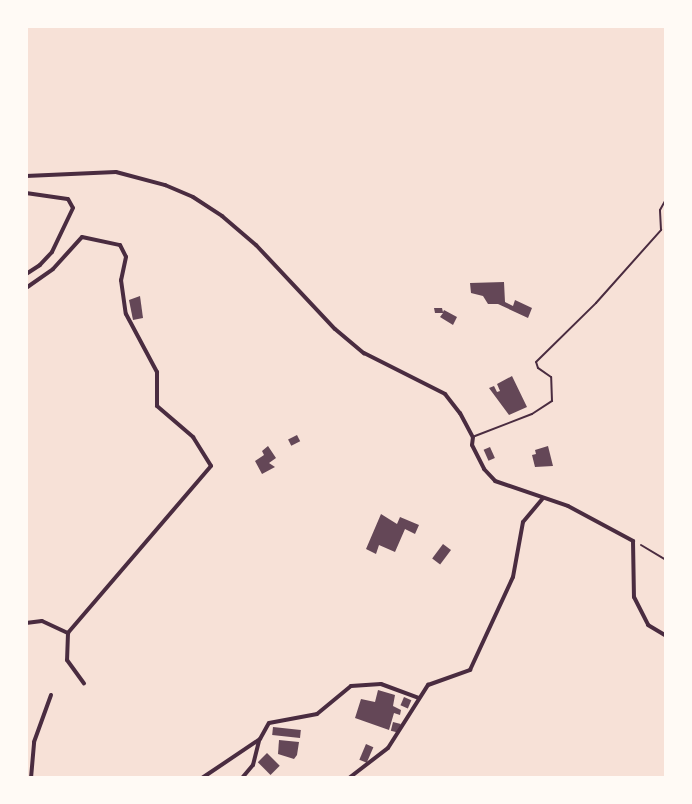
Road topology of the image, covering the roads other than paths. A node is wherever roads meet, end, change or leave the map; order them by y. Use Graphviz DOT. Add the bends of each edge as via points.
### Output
graph roads {
  1 [pos="26,176"];
  2 [pos="26,193"];
  3 [pos="666,199"];
  4 [pos="26,274"];
  5 [pos="26,288"];
  6 [pos="473,437"];
  7 [pos="542,499"];
  8 [pos="26,623"];
  9 [pos="68,633"];
  10 [pos="666,636"];
  11 [pos="84,683"];
  12 [pos="51,695"];
  13 [pos="419,698"];
  14 [pos="260,739"];
  15 [pos="31,778"];
  16 [pos="202,778"];
  17 [pos="242,778"];
  18 [pos="349,778"];
  1 -- 6 [label="street" via="116,172 193,197 256,245 364,353 445,394"];
  2 -- 4 [label="street" via="68,199 73,208 52,252"];
  3 -- 6 [label="lane" via="660,210 661,230 536,362 551,377 552,401"];
  5 -- 9 [label="street" via="53,269 82,237 120,245 126,257 121,280 126,314 157,372 157,406 193,437 211,466"];
  6 -- 7 [label="street" via="472,445 495,481"];
  7 -- 10 [label="street" via="568,506 633,541 634,597 648,625"];
  7 -- 13 [label="street" via="523,522 513,577 470,670 428,685"];
  8 -- 9 [label="street" via="42,621"];
  9 -- 11 [label="street" via="67,660"];
  12 -- 15 [label="street" via="34,742"];
  13 -- 14 [label="street" via="381,684 351,686 317,714 269,723"];
  13 -- 18 [label="street" via="388,748"];
  14 -- 16 [label="street"];
  14 -- 17 [label="street" via="253,765"];
}
